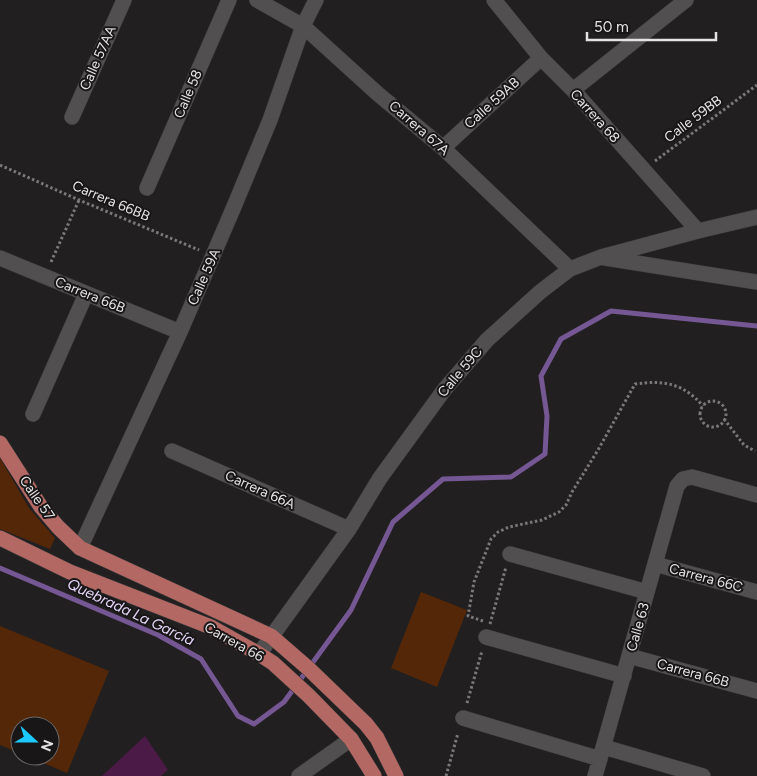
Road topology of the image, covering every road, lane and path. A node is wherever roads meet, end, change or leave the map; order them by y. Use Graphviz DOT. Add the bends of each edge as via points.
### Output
graph roads {
  1 [pos="124,0"];
  2 [pos="229,0"];
  3 [pos="257,0"];
  4 [pos="316,0"];
  5 [pos="494,0"];
  6 [pos="686,0"];
  7 [pos="303,26"];
  8 [pos="541,58"];
  9 [pos="757,85"];
  10 [pos="573,90"];
  11 [pos="72,117"];
  12 [pos="442,148"];
  13 [pos="0,165"];
  14 [pos="643,170"];
  15 [pos="148,188"];
  16 [pos="79,200"];
  17 [pos="757,217"];
  18 [pos="698,231"];
  19 [pos="214,256"];
  20 [pos="601,257"];
  21 [pos="0,258"];
  22 [pos="570,270"];
  23 [pos="44,277"];
  24 [pos="757,282"];
  25 [pos="86,294"];
  26 [pos="180,332"];
  27 [pos="703,406"];
  28 [pos="33,414"];
  29 [pos="724,420"];
  30 [pos="0,443"];
  31 [pos="172,451"];
  32 [pos="755,451"];
  33 [pos="757,495"];
  34 [pos="58,527"];
  35 [pos="348,530"];
  36 [pos="0,538"];
  37 [pos="80,548"];
  38 [pos="510,554"];
  39 [pos="655,564"];
  40 [pos="647,592"];
  41 [pos="757,592"];
  42 [pos="488,630"];
  43 [pos="271,636"];
  44 [pos="259,654"];
  45 [pos="630,656"];
  46 [pos="624,676"];
  47 [pos="757,691"];
  48 [pos="463,718"];
  49 [pos="351,739"];
  50 [pos="602,753"];
  51 [pos="300,776"];
  52 [pos="374,776"];
  53 [pos="396,776"];
  54 [pos="446,776"];
  55 [pos="596,776"];
  56 [pos="703,776"];
  1 -- 11 [label="street, Calle 57AA"];
  2 -- 15 [label="street, Calle 58"];
  3 -- 7 [label="street, Carrera 67A"];
  4 -- 7 [label="street, Calle 59A"];
  5 -- 8 [label="street, Carrera 68"];
  6 -- 10 [label="street"];
  7 -- 12 [label="street, Carrera 67A"];
  7 -- 19 [label="street, Calle 59A" via="270,120"];
  8 -- 10 [label="street, Carrera 68"];
  8 -- 12 [label="street, Calle 59AB"];
  9 -- 14 [label="path, Calle 59BB"];
  10 -- 14 [label="street, Carrera 68"];
  12 -- 22 [label="street, Carrera 67A"];
  13 -- 16 [label="path, Carrera 66BB"];
  14 -- 18 [label="street, Carrera 68"];
  16 -- 19 [label="path, Carrera 66BB"];
  16 -- 23 [label="path"];
  17 -- 18 [label="street, Calle 59C"];
  18 -- 20 [label="street, Calle 59C"];
  19 -- 26 [label="street, Calle 59A"];
  20 -- 22 [label="street, Calle 59C"];
  20 -- 24 [label="street"];
  21 -- 23 [label="street, Carrera 66B"];
  22 -- 35 [label="street, Calle 59C" via="540,292 487,340 444,390 380,478"];
  23 -- 25 [label="street, Carrera 66B"];
  25 -- 26 [label="street, Carrera 66B"];
  25 -- 28 [label="street"];
  26 -- 37 [label="street, Calle 59A"];
  27 -- 29 [label="path" via="711,402 721,405"];
  27 -- 29 [label="path" via="700,414 707,426 717,426"];
  27 -- 42 [label="path" via="682,387 634,384 566,505 542,520 509,527 491,538 474,582 468,616"];
  29 -- 32 [label="path" via="744,445"];
  30 -- 34 [label="main road, Calle 57" via="41,507"];
  31 -- 35 [label="street, Carrera 66A"];
  33 -- 39 [label="street, Calle 63" via="692,477 683,479 677,486"];
  34 -- 37 [label="main road, Carrera 66"];
  35 -- 43 [label="street, Calle 59C"];
  36 -- 44 [label="main road, Carrera 66" via="70,572 211,627"];
  37 -- 43 [label="main road, Carrera 66"];
  38 -- 40 [label="street"];
  38 -- 42 [label="path"];
  39 -- 40 [label="street, Calle 63"];
  39 -- 41 [label="street, Carrera 66C"];
  40 -- 45 [label="street, Calle 63"];
  42 -- 46 [label="street"];
  42 -- 48 [label="path"];
  43 -- 44 [label="street, Calle 59C"];
  43 -- 53 [label="main road, Carrera 66" via="366,724 377,738"];
  44 -- 49 [label="main road, Carrera 66" via="273,663"];
  45 -- 46 [label="street, Calle 63"];
  45 -- 47 [label="street, Carrera 66B"];
  46 -- 50 [label="street, Calle 63"];
  48 -- 50 [label="street"];
  48 -- 54 [label="path"];
  49 -- 51 [label="street"];
  49 -- 52 [label="main road, Carrera 66"];
  50 -- 55 [label="street, Calle 63"];
  50 -- 56 [label="street"];
}
